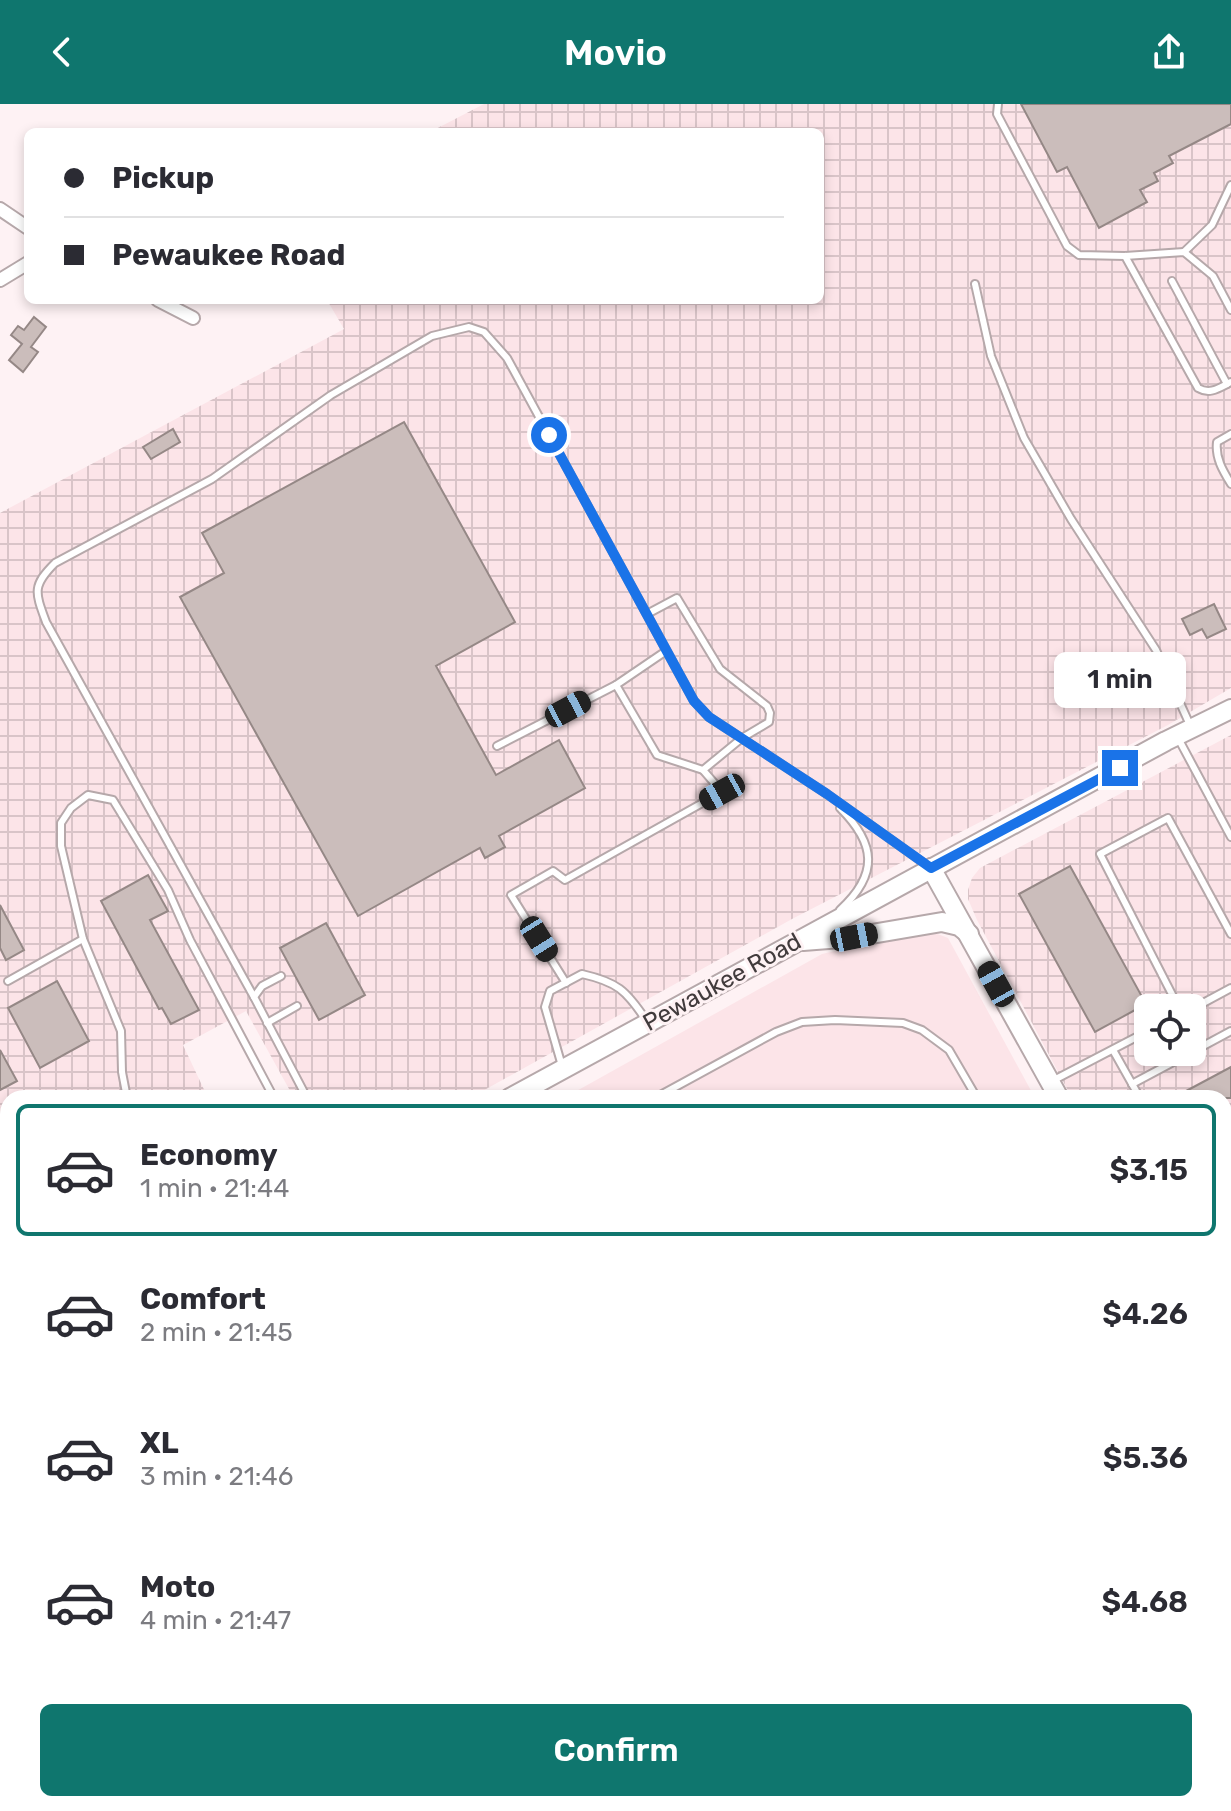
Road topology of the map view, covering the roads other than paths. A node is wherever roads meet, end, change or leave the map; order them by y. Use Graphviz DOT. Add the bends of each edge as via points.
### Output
graph roads {
  1 [pos="998,104"];
  2 [pos="1231,185"];
  3 [pos="0,209"];
  4 [pos="24,225"];
  5 [pos="1184,252"];
  6 [pos="1125,256"];
  7 [pos="24,265"];
  8 [pos="0,280"];
  9 [pos="1172,281"];
  10 [pos="975,284"];
  11 [pos="1231,290"];
  12 [pos="1223,295"];
  13 [pos="166,304"];
  14 [pos="1231,310"];
  15 [pos="193,318"];
  16 [pos="1229,383"];
  17 [pos="1231,434"];
  18 [pos="1231,484"];
  19 [pos="647,614"];
  20 [pos="666,651"];
  21 [pos="616,685"];
  22 [pos="1231,709"];
  23 [pos="1184,732"];
  24 [pos="742,738"];
  25 [pos="497,746"];
  26 [pos="703,770"];
  27 [pos="827,794"];
  28 [pos="1231,837"];
  29 [pos="931,868"];
  30 [pos="814,932"];
  31 [pos="1231,934"];
  32 [pos="969,935"];
  33 [pos="83,939"];
  34 [pos="797,941"];
  35 [pos="281,976"];
  36 [pos="8,981"];
  37 [pos="566,983"];
  38 [pos="1231,988"];
  39 [pos="1172,994"];
  40 [pos="254,997"];
  41 [pos="1206,1001"];
  42 [pos="297,1006"];
  43 [pos="267,1023"];
  44 [pos="648,1023"];
  45 [pos="1231,1031"];
  46 [pos="1134,1039"];
  47 [pos="1206,1044"];
  48 [pos="1113,1050"];
  49 [pos="1166,1066"];
  50 [pos="563,1069"];
  51 [pos="1132,1084"];
  52 [pos="125,1090"];
  53 [pos="270,1090"];
  54 [pos="303,1090"];
  55 [pos="525,1090"];
  56 [pos="670,1090"];
  57 [pos="972,1090"];
  58 [pos="1055,1090"];
  59 [pos="1135,1090"];
  1 -- 6 [label="lane" via="997,114 1067,246 1079,255"];
  2 -- 5 [label="lane" via="1212,225"];
  3 -- 4 [label="street"];
  5 -- 6 [label="lane"];
  5 -- 12 [label="lane" via="1213,276"];
  6 -- 16 [label="lane" via="1198,388 1213,391"];
  7 -- 8 [label="street"];
  9 -- 16 [label="lane"];
  10 -- 23 [label="lane" via="991,356 1024,438 1156,650"];
  11 -- 12 [label="lane"];
  12 -- 14 [label="lane"];
  13 -- 15 [label="street"];
  17 -- 18 [label="lane" via="1217,442 1216,450"];
  19 -- 20 [label="lane"];
  19 -- 24 [label="lane" via="677,598 720,669 767,706 769,722"];
  19 -- 40 [label="lane" via="507,358 484,332 469,327 432,336 331,395 212,479 55,563 39,579 36,595 46,622"];
  20 -- 21 [label="lane"];
  20 -- 24 [label="lane" via="694,701"];
  21 -- 25 [label="lane"];
  21 -- 26 [label="lane" via="657,755"];
  22 -- 23 [label="main road, Pewaukee Road"];
  23 -- 28 [label="lane"];
  23 -- 29 [label="main road, Pewaukee Road"];
  24 -- 26 [label="lane"];
  24 -- 27 [label="lane"];
  26 -- 37 [label="lane" via="722,792 565,880 553,871 511,895"];
  27 -- 29 [label="lane"];
  27 -- 30 [label="lane" via="858,825 869,863 851,900"];
  29 -- 30 [label="main road, Pewaukee Road"];
  29 -- 32 [label="main road"];
  30 -- 34 [label="main road, Pewaukee Road"];
  31 -- 39 [label="lane" via="1168,818 1100,854"];
  32 -- 34 [label="main road" via="942,922"];
  32 -- 58 [label="main road"];
  33 -- 36 [label="lane"];
  33 -- 52 [label="lane" via="121,1031"];
  33 -- 53 [label="lane" via="61,846 61,823 88,795 113,800 139,839"];
  34 -- 44 [label="main road, Pewaukee Road"];
  35 -- 40 [label="lane"];
  37 -- 44 [label="lane" via="582,974 609,980 632,998"];
  37 -- 50 [label="lane" via="550,991 545,1007"];
  38 -- 41 [label="lane"];
  40 -- 43 [label="lane"];
  42 -- 43 [label="lane"];
  43 -- 54 [label="lane"];
  44 -- 50 [label="main road, Pewaukee Road"];
  45 -- 47 [label="lane"];
  46 -- 48 [label="lane"];
  48 -- 51 [label="lane"];
  48 -- 58 [label="lane"];
  49 -- 51 [label="lane"];
  50 -- 55 [label="main road, Pewaukee Road"];
  51 -- 59 [label="lane"];
  56 -- 57 [label="lane" via="776,1032 802,1022 849,1020 903,1023 922,1030 949,1050"];
}
